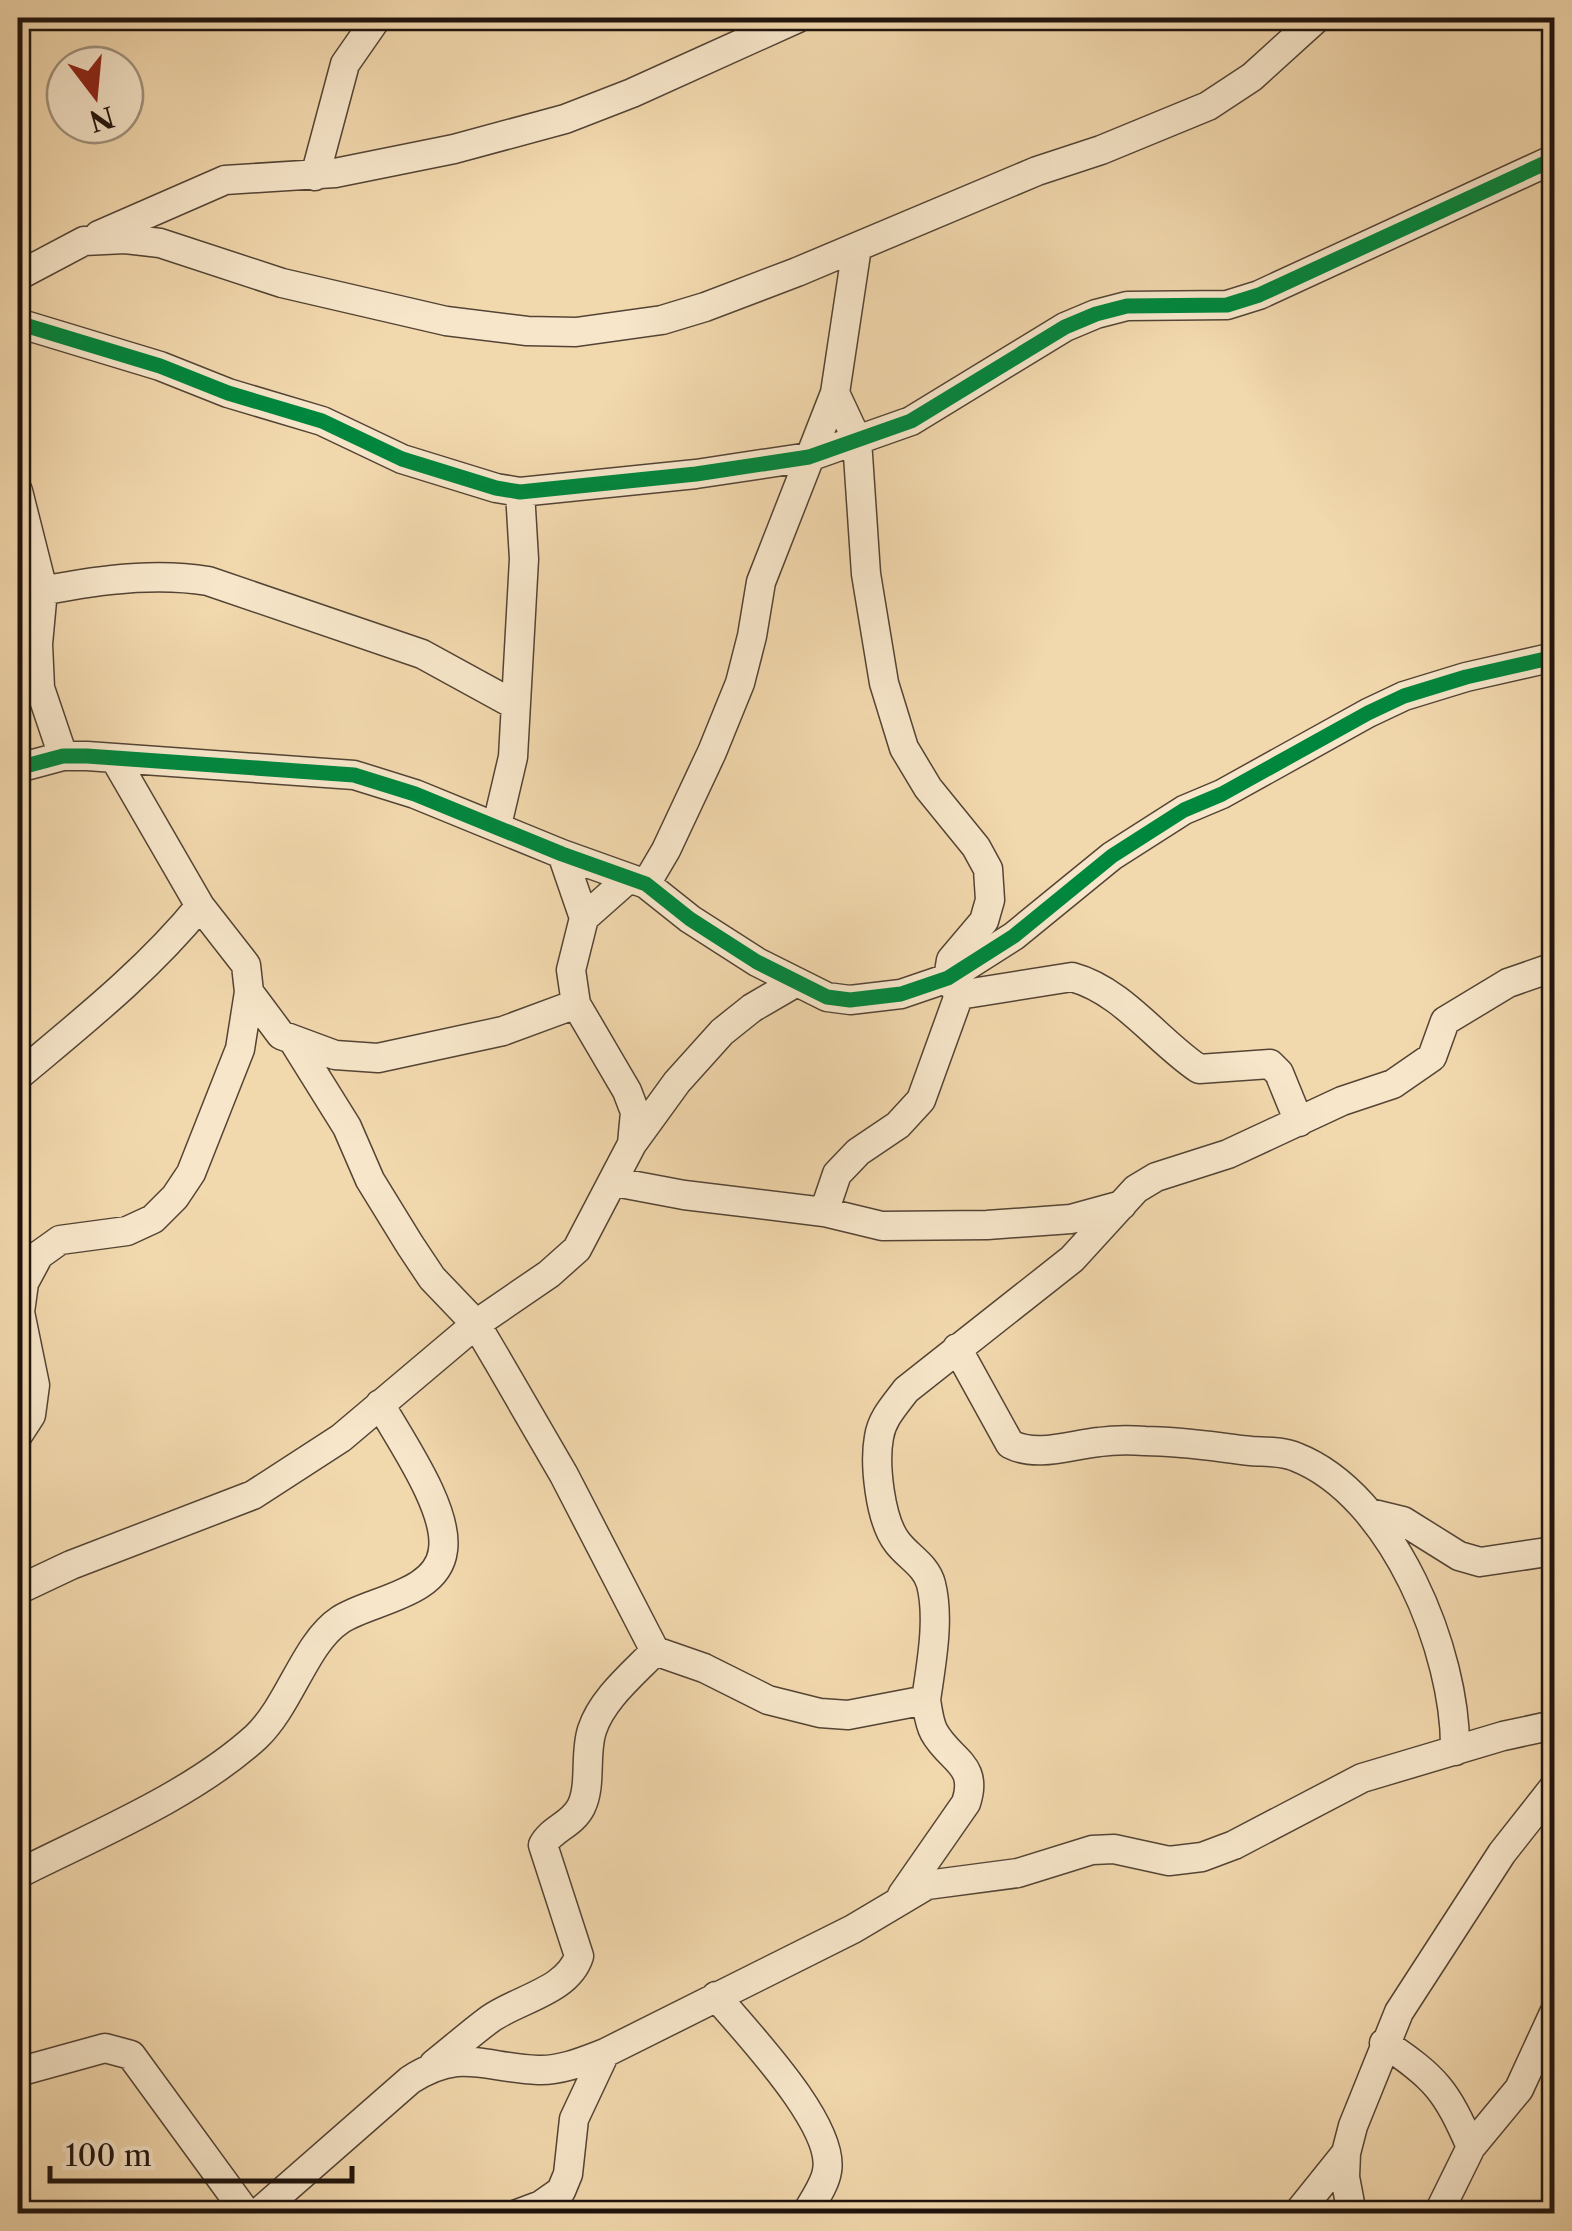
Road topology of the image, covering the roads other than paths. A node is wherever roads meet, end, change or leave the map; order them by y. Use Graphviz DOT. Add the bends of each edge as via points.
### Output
graph roads {
  1 [pos="377,18"];
  2 [pos="798,18"];
  3 [pos="1317,18"];
  4 [pos="1554,159"];
  5 [pos="315,176"];
  6 [pos="84,241"];
  7 [pos="857,247"];
  8 [pos="20,272"];
  9 [pos="18,323"];
  10 [pos="835,394"];
  11 [pos="857,440"];
  12 [pos="809,456"];
  13 [pos="18,492"];
  14 [pos="520,492"];
  15 [pos="30,593"];
  16 [pos="1554,657"];
  17 [pos="515,705"];
  18 [pos="63,756"];
  19 [pos="114,759"];
  20 [pos="18,768"];
  21 [pos="497,825"];
  22 [pos="562,854"];
  23 [pos="637,882"];
  24 [pos="200,906"];
  25 [pos="584,918"];
  26 [pos="1554,967"];
  27 [pos="795,984"];
  28 [pos="953,987"];
  29 [pos="249,992"];
  30 [pos="576,1004"];
  31 [pos="287,1038"];
  32 [pos="240,1049"];
  33 [pos="18,1076"];
  34 [pos="1298,1122"];
  35 [pos="632,1144"];
  36 [pos="615,1182"];
  37 [pos="1122,1205"];
  38 [pos="824,1212"];
  39 [pos="476,1324"];
  40 [pos="957,1348"];
  41 [pos="380,1404"];
  42 [pos="18,1435"];
  43 [pos="1370,1513"];
  44 [pos="1554,1552"];
  45 [pos="18,1590"];
  46 [pos="655,1651"];
  47 [pos="926,1700"];
  48 [pos="1554,1725"];
  49 [pos="1455,1751"];
  50 [pos="1554,1788"];
  51 [pos="18,1874"];
  52 [pos="898,1901"];
  53 [pos="716,1996"];
  54 [pos="1554,2013"];
  55 [pos="1384,2043"];
  56 [pos="605,2052"];
  57 [pos="434,2064"];
  58 [pos="18,2072"];
  59 [pos="1471,2147"];
  60 [pos="1346,2153"];
  61 [pos="247,2214"];
  62 [pos="257,2214"];
  63 [pos="516,2214"];
  64 [pos="806,2214"];
  65 [pos="1298,2214"];
  66 [pos="1352,2214"];
  67 [pos="1438,2214"];
  1 -- 5 [label="street" via="346,64"];
  2 -- 5 [label="street" via="564,120"];
  3 -- 7 [label="street" via="1252,77 1208,106"];
  4 -- 11 [label="street" via="1258,295 1228,305 1127,306 1096,314 911,421"];
  5 -- 6 [label="street" via="225,180"];
  6 -- 7 [label="street" via="160,243 282,283 446,321 576,332 706,307"];
  6 -- 8 [label="street"];
  7 -- 10 [label="street"];
  9 -- 14 [label="street" via="322,421 402,459"];
  10 -- 11 [label="street"];
  10 -- 12 [label="street"];
  11 -- 12 [label="street"];
  11 -- 28 [label="street" via="866,574 899,732 928,788 988,870 984,921 951,960"];
  12 -- 14 [label="street"];
  12 -- 23 [label="street" via="761,582 740,683 666,850"];
  13 -- 15 [label="street"];
  14 -- 17 [label="street" via="524,559"];
  15 -- 17 [label="street" via="176,576 208,581 422,654"];
  15 -- 18 [label="street" via="40,688"];
  16 -- 28 [label="street" via="1404,696 1184,810 1112,856"];
  17 -- 21 [label="street"];
  18 -- 19 [label="street"];
  18 -- 20 [label="street"];
  19 -- 21 [label="street" via="354,775"];
  19 -- 24 [label="street"];
  21 -- 22 [label="street"];
  22 -- 23 [label="street"];
  22 -- 25 [label="street"];
  23 -- 25 [label="street"];
  23 -- 27 [label="street"];
  24 -- 29 [label="street" via="246,966"];
  24 -- 33 [label="street" via="138,974"];
  25 -- 30 [label="street" via="571,970"];
  26 -- 34 [label="street" via="1508,984 1445,1021 1432,1057 1418,1070"];
  27 -- 28 [label="street" via="850,1000"];
  27 -- 35 [label="street" via="722,1032"];
  28 -- 34 [label="street" via="1072,977 1090,982 1199,1068 1270,1064"];
  28 -- 38 [label="street" via="921,1100 837,1174"];
  29 -- 31 [label="street"];
  29 -- 32 [label="street"];
  30 -- 31 [label="street" via="504,1031 378,1058 334,1055"];
  30 -- 35 [label="street" via="627,1090 635,1112"];
  31 -- 32 [label="street"];
  31 -- 39 [label="street" via="347,1127 370,1180 432,1278"];
  32 -- 42 [label="street" via="175,1198 127,1231 60,1240 39,1255 24,1283 20,1312 35,1385 31,1415"];
  34 -- 37 [label="street" via="1156,1178"];
  35 -- 36 [label="street"];
  36 -- 38 [label="street"];
  36 -- 39 [label="street" via="577,1249"];
  37 -- 38 [label="street" via="1071,1218 987,1225 882,1226"];
  37 -- 40 [label="street" via="1072,1260"];
  39 -- 41 [label="street"];
  39 -- 46 [label="street"];
  40 -- 43 [label="street" via="1010,1444 1021,1450 1148,1440 1294,1456"];
  40 -- 47 [label="street" via="906,1390 879,1435 877,1470 888,1528 930,1582"];
  41 -- 45 [label="street" via="253,1495"];
  41 -- 51 [label="street" via="433,1502 444,1549 437,1567 423,1581 340,1620 317,1643 286,1700 256,1737 181,1789"];
  43 -- 44 [label="street" via="1402,1521 1480,1562"];
  43 -- 49 [label="street" via="1404,1562 1447,1671"];
  46 -- 47 [label="street" via="768,1700 820,1713 848,1715"];
  46 -- 57 [label="street" via="611,1697 592,1730 582,1804 543,1845 579,1956 576,1967 493,2017"];
  47 -- 52 [label="street" via="932,1729 968,1773 971,1788"];
  48 -- 49 [label="street"];
  49 -- 52 [label="street" via="1362,1778 1202,1857 1169,1862 1092,1850 1018,1873 927,1884"];
  50 -- 55 [label="street" via="1472,1896"];
  52 -- 53 [label="street"];
  53 -- 56 [label="street"];
  53 -- 64 [label="street" via="816,2125 827,2173"];
  54 -- 59 [label="street" via="1519,2088"];
  55 -- 59 [label="street" via="1427,2072 1452,2104"];
  55 -- 60 [label="street"];
  56 -- 57 [label="street" via="540,2070"];
  56 -- 63 [label="street" via="574,2119 561,2191"];
  57 -- 62 [label="street"];
  58 -- 61 [label="street" via="105,2048 131,2055"];
  59 -- 67 [label="street"];
  60 -- 65 [label="street"];
  60 -- 66 [label="street"];
}
